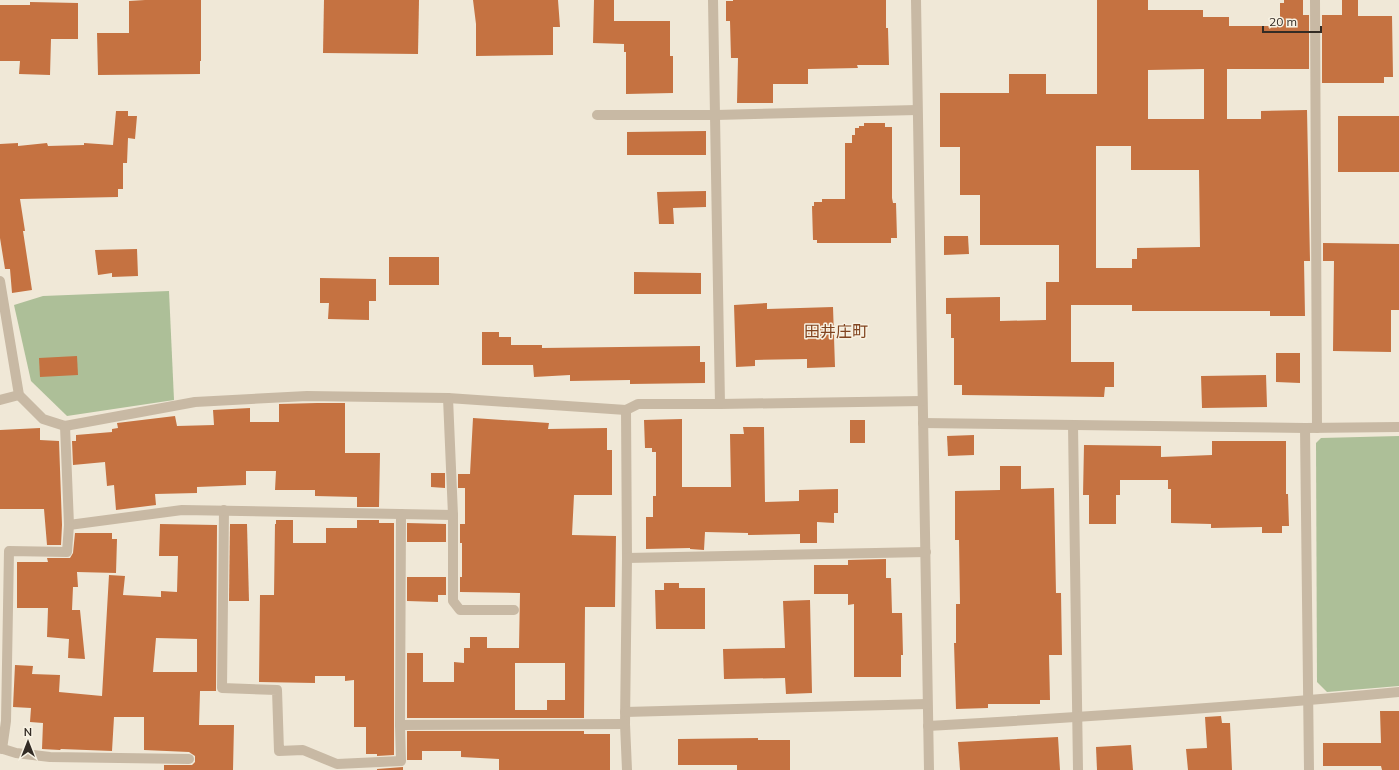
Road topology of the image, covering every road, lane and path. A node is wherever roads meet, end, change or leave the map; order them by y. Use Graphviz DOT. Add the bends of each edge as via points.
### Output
graph roads {
  1 [pos="713,0"];
  2 [pos="916,0"];
  3 [pos="1316,0"];
  4 [pos="917,110"];
  5 [pos="597,115"];
  6 [pos="716,115"];
  7 [pos="0,281"];
  8 [pos="19,395"];
  9 [pos="448,398"];
  10 [pos="0,400"];
  11 [pos="922,401"];
  12 [pos="720,404"];
  13 [pos="626,410"];
  14 [pos="923,423"];
  15 [pos="1073,425"];
  16 [pos="65,426"];
  17 [pos="1399,427"];
  18 [pos="1305,428"];
  19 [pos="1317,428"];
  20 [pos="224,510"];
  21 [pos="400,514"];
  22 [pos="453,515"];
  23 [pos="70,525"];
  24 [pos="926,552"];
  25 [pos="627,558"];
  26 [pos="514,610"];
  27 [pos="1399,692"];
  28 [pos="1308,700"];
  29 [pos="927,704"];
  30 [pos="625,712"];
  31 [pos="1077,717"];
  32 [pos="625,724"];
  33 [pos="400,725"];
  34 [pos="928,726"];
  35 [pos="1,749"];
  36 [pos="189,759"];
  37 [pos="338,767"];
  38 [pos="627,770"];
  39 [pos="929,770"];
  40 [pos="1078,770"];
  41 [pos="1309,770"];
  1 -- 6 [label="street"];
  2 -- 4 [label="street"];
  3 -- 19 [label="street"];
  4 -- 6 [label="street"];
  4 -- 11 [label="street"];
  5 -- 6 [label="street"];
  6 -- 12 [label="street"];
  7 -- 8 [label="street"];
  8 -- 10 [label="street"];
  8 -- 16 [label="street" via="43,419"];
  9 -- 13 [label="street"];
  9 -- 16 [label="street" via="307,396 195,402"];
  9 -- 22 [label="street"];
  11 -- 12 [label="street"];
  11 -- 14 [label="street"];
  12 -- 13 [label="street" via="638,404"];
  13 -- 25 [label="street"];
  14 -- 15 [label="street"];
  14 -- 24 [label="street"];
  15 -- 18 [label="street"];
  15 -- 31 [label="street"];
  16 -- 23 [label="street"];
  17 -- 19 [label="street"];
  18 -- 19 [label="street"];
  18 -- 28 [label="street"];
  20 -- 21 [label="street"];
  20 -- 23 [label="street" via="182,510"];
  20 -- 37 [label="street" via="222,688 277,690 280,751 303,750"];
  21 -- 22 [label="street"];
  21 -- 33 [label="street"];
  22 -- 26 [label="street" via="453,601 460,610"];
  23 -- 35 [label="street" via="66,552 9,552 6,721"];
  24 -- 25 [label="street"];
  24 -- 29 [label="street"];
  25 -- 30 [label="street"];
  27 -- 28 [label="street"];
  28 -- 31 [label="street"];
  28 -- 41 [label="street"];
  29 -- 30 [label="street"];
  29 -- 34 [label="street"];
  30 -- 32 [label="street"];
  31 -- 34 [label="street"];
  31 -- 40 [label="street"];
  32 -- 33 [label="street"];
  32 -- 38 [label="street"];
  33 -- 37 [label="street" via="401,761"];
  34 -- 39 [label="street"];
  35 -- 36 [label="street" via="50,757"];
}
